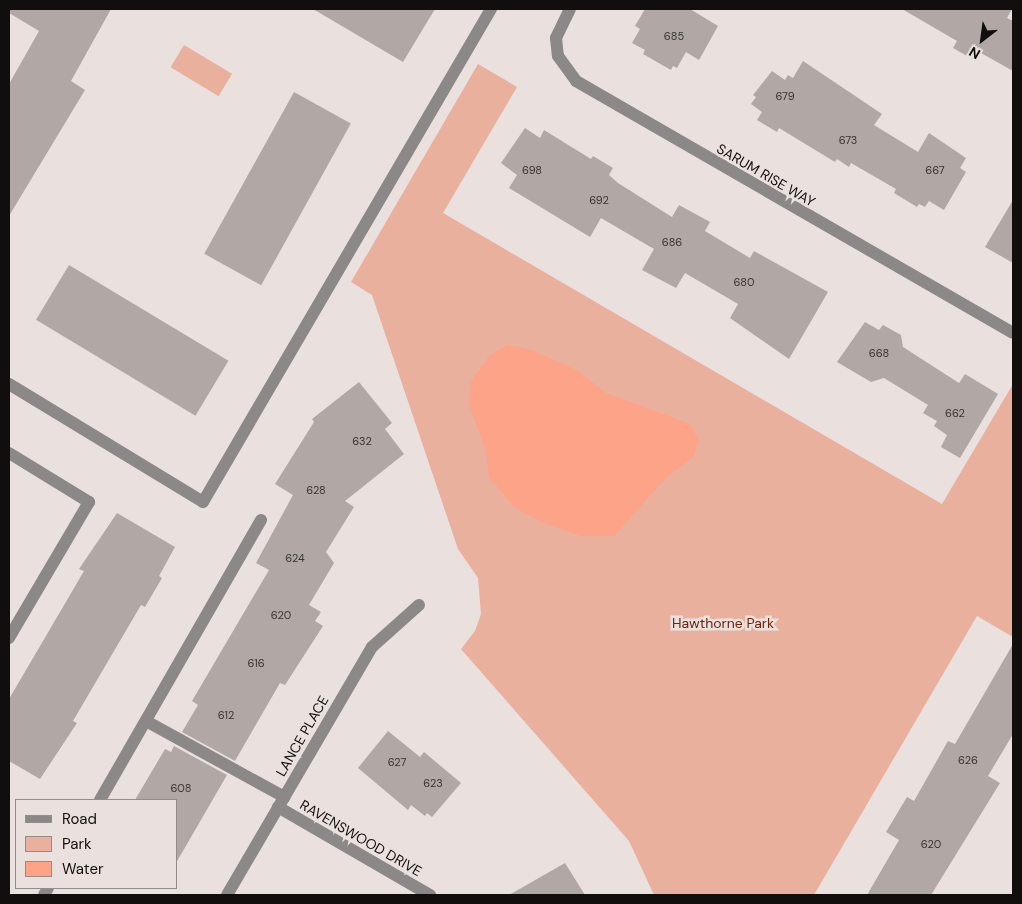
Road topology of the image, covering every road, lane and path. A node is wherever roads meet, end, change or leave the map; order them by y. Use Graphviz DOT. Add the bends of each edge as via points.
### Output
graph roads {
  1 [pos="491,9"];
  2 [pos="570,9"];
  3 [pos="1013,333"];
  4 [pos="9,384"];
  5 [pos="9,453"];
  6 [pos="261,520"];
  7 [pos="419,606"];
  8 [pos="9,638"];
  9 [pos="146,722"];
  10 [pos="101,799"];
  11 [pos="281,802"];
  12 [pos="426,894"];
  13 [pos="226,895"];
  1 -- 4 [label="street" via="203,502"];
  2 -- 3 [label="street, SARUM RISE WAY" via="556,38 558,56 576,81"];
  5 -- 8 [label="street" via="89,502"];
  6 -- 9 [label="street"];
  7 -- 11 [label="street, LANCE PLACE" via="372,647"];
  9 -- 10 [label="street"];
  9 -- 11 [label="street, RAVENSWOOD DRIVE"];
  11 -- 12 [label="street, RAVENSWOOD DRIVE"];
  11 -- 13 [label="street, LANCE PLACE"];
}
